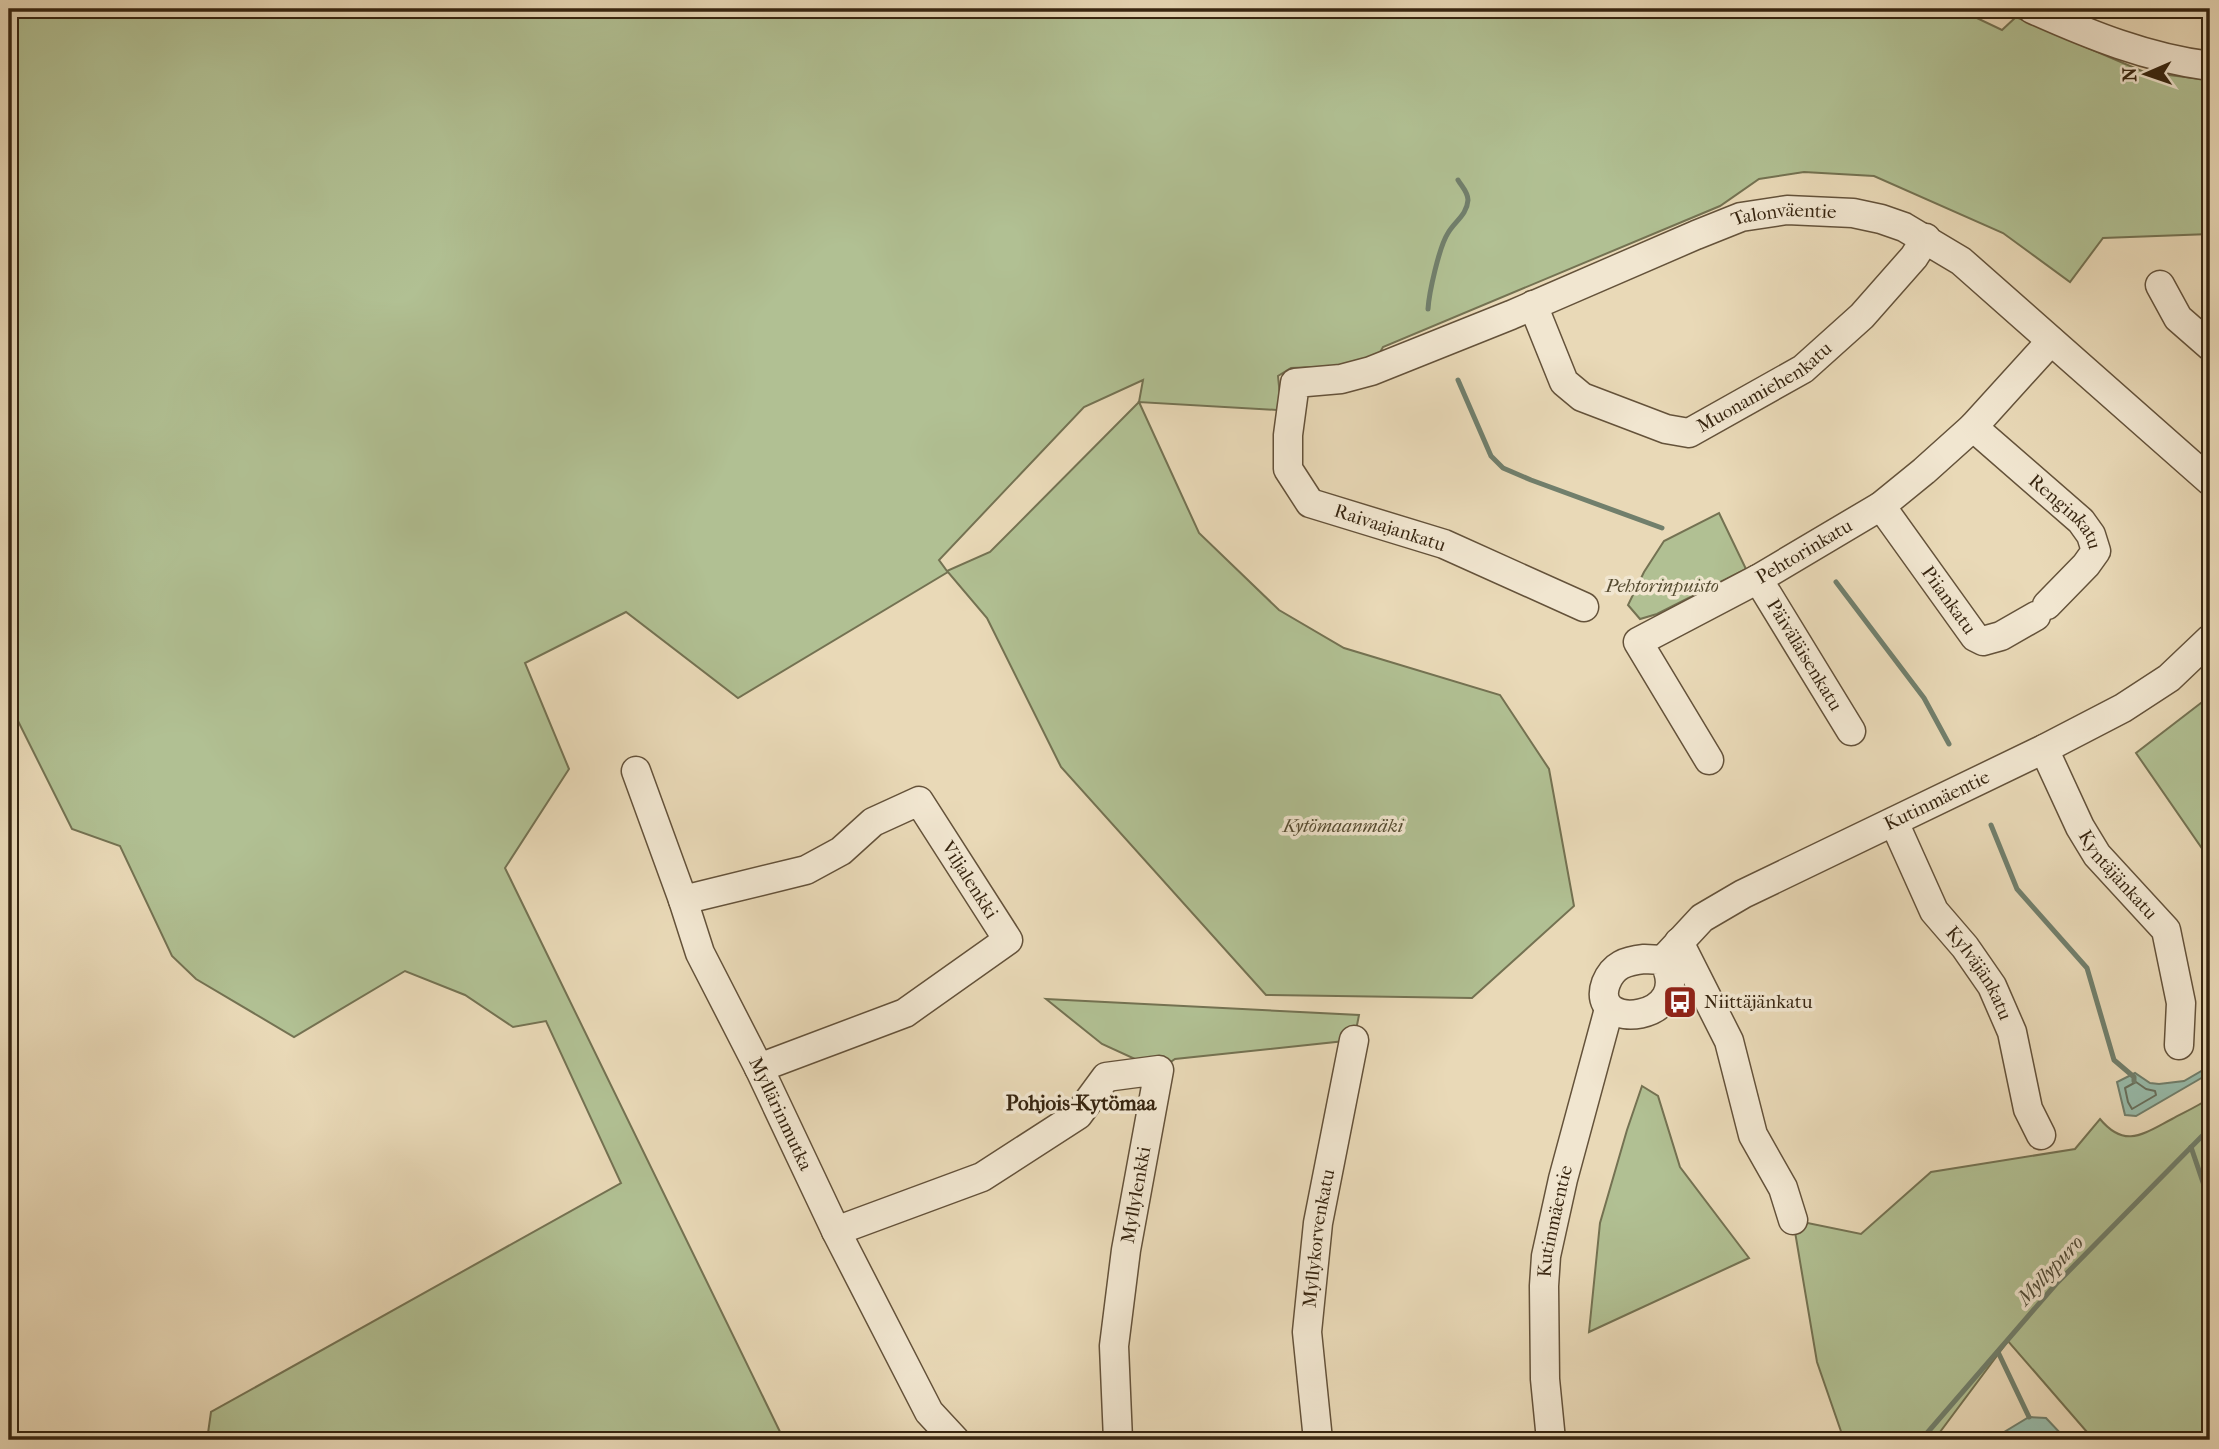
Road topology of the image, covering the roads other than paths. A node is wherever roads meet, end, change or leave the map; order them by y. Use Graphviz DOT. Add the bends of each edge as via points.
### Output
graph roads {
  1 [pos="2032,9"];
  2 [pos="2210,66"];
  3 [pos="1926,238"];
  4 [pos="2160,285"];
  5 [pos="1533,306"];
  6 [pos="2051,341"];
  7 [pos="2210,346"];
  8 [pos="1295,383"];
  9 [pos="1973,427"];
  10 [pos="2210,481"];
  11 [pos="1881,506"];
  12 [pos="1758,579"];
  13 [pos="1584,607"];
  14 [pos="2042,611"];
  15 [pos="2210,639"];
  16 [pos="1851,731"];
  17 [pos="2044,749"];
  18 [pos="1709,760"];
  19 [pos="636,771"];
  20 [pos="1894,822"];
  21 [pos="683,900"];
  22 [pos="1671,951"];
  23 [pos="1609,1009"];
  24 [pos="1354,1040"];
  25 [pos="2179,1045"];
  26 [pos="759,1068"];
  27 [pos="2041,1135"];
  28 [pos="1793,1220"];
  29 [pos="836,1231"];
  30 [pos="955,1440"];
  31 [pos="1118,1440"];
  32 [pos="1318,1440"];
  33 [pos="1551,1440"];
  1 -- 2 [label="street" via="2132,49"];
  3 -- 5 [label="street, Talonväentie" via="1881,219 1853,214 1787,210 1741,217"];
  3 -- 5 [label="street, Muonamiehenkatu" via="1862,316 1803,369 1689,433 1666,429 1570,389"];
  3 -- 6 [label="street, Talonväentie" via="1961,261"];
  4 -- 7 [label="street" via="2178,318"];
  5 -- 8 [label="street, Talonväentie" via="1371,371"];
  6 -- 9 [label="street, Pehtorinkatu"];
  6 -- 10 [label="street, Talonväentie"];
  8 -- 13 [label="street, Raivaajankatu" via="1288,470 1310,503 1444,544"];
  9 -- 11 [label="street, Pehtorinkatu"];
  9 -- 14 [label="street, Renginkatu" via="2081,521 2091,535 2096,551"];
  11 -- 12 [label="street, Pehtorinkatu"];
  11 -- 14 [label="street, Piiankatu" via="1975,637 1983,642 2001,636"];
  12 -- 16 [label="street, Päiväläisenkatu"];
  12 -- 18 [label="street, Pehtorinkatu" via="1638,642"];
  15 -- 17 [label="street, Kutinmäentie" via="2148,692"];
  17 -- 20 [label="street, Kutinmäentie"];
  17 -- 25 [label="street, Kyntäjänkatu" via="2096,855 2166,930 2181,1003"];
  19 -- 21 [label="street, Myllärinmutka"];
  20 -- 22 [label="street, Kutinmäentie" via="1743,894 1702,918"];
  20 -- 27 [label="street, Kylväjänkatu" via="1934,911 1992,986 2012,1032 2028,1110"];
  21 -- 26 [label="street, Myllärinmutka" via="700,953"];
  21 -- 26 [label="street, Viljalenkki" via="806,870 841,851 873,821 919,801 1008,940 905,1013"];
  22 -- 23 [label="street, Kutinmäentie" via="1611,971 1603,998"];
  22 -- 23 [label="street" via="1670,978 1658,1006 1641,1014 1618,1014"];
  22 -- 28 [label="street" via="1729,1041 1752,1135 1783,1188"];
  23 -- 33 [label="street, Kutinmäentie" via="1546,1256 1545,1380"];
  24 -- 32 [label="street, Myllykorvenkatu" via="1318,1223 1307,1332"];
  26 -- 29 [label="street, Myllärinmutka"];
  29 -- 30 [label="street, Myllärinmutka" via="929,1412"];
  29 -- 31 [label="street, Myllylenkki" via="982,1177 1078,1115 1106,1077 1159,1070 1126,1250 1114,1346"];
}
